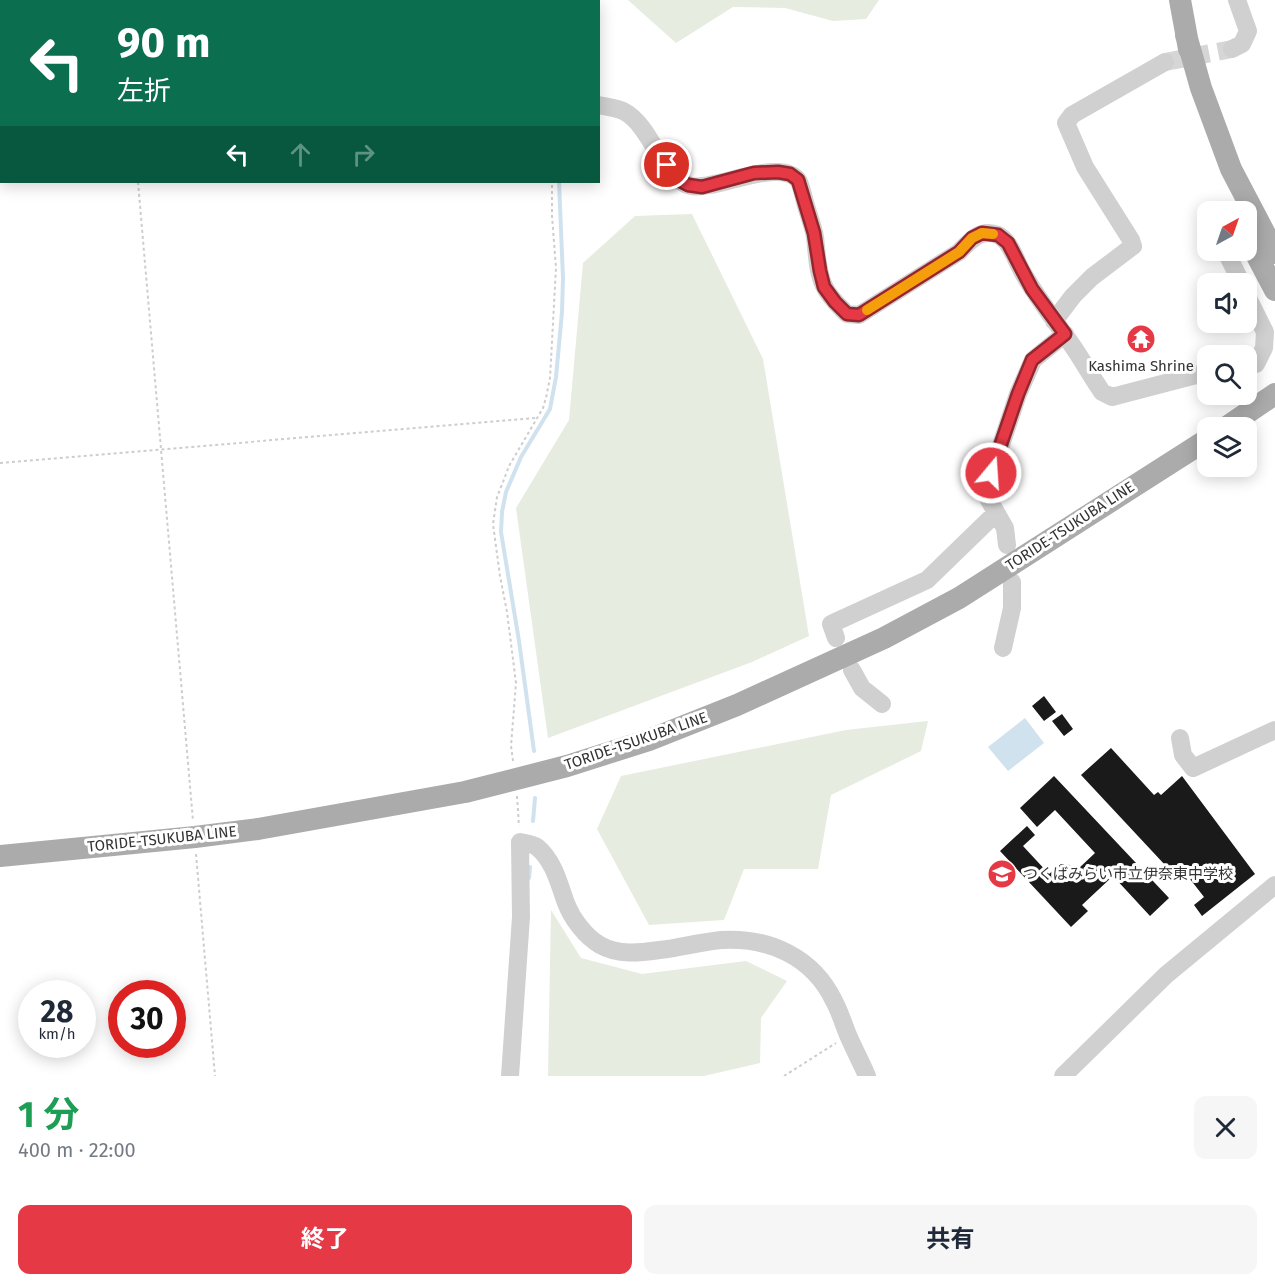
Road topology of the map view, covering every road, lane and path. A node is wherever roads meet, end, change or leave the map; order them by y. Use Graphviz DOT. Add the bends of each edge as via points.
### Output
graph roads {
  1 [pos="1180,0"];
  2 [pos="1237,0"];
  3 [pos="1232,49"];
  4 [pos="1166,62"];
  5 [pos="600,106"];
  6 [pos="138,183"];
  7 [pos="552,183"];
  8 [pos="1238,201"];
  9 [pos="1257,239"];
  10 [pos="1257,250"];
  11 [pos="1272,270"];
  12 [pos="1257,316"];
  13 [pos="1060,328"];
  14 [pos="1257,362"];
  15 [pos="1197,375"];
  16 [pos="1275,394"];
  17 [pos="1241,417"];
  18 [pos="536,418"];
  19 [pos="1197,446"];
  20 [pos="160,450"];
  21 [pos="0,462"];
  22 [pos="996,513"];
  23 [pos="1007,544"];
  24 [pos="1012,582"];
  25 [pos="836,638"];
  26 [pos="1003,648"];
  27 [pos="852,670"];
  28 [pos="882,704"];
  29 [pos="1275,730"];
  30 [pos="1180,738"];
  31 [pos="515,780"];
  32 [pos="195,837"];
  33 [pos="520,842"];
  34 [pos="0,856"];
  35 [pos="1275,885"];
  36 [pos="849,1036"];
  37 [pos="215,1076"];
  38 [pos="510,1076"];
  39 [pos="784,1076"];
  40 [pos="867,1076"];
  41 [pos="1063,1076"];
  1 -- 8 [label="main road" via="1204,119 1214,153"];
  2 -- 3 [label="street" via="1248,31 1242,44"];
  4 -- 13 [label="street" via="1072,115 1066,123 1086,168 1133,246 1073,296"];
  5 -- 13 [label="street" via="624,112 640,124 677,179 688,185 702,187 754,173 778,172 798,180 814,233 824,287 847,314 859,315 959,252 982,233 998,235 1008,243 1032,289"];
  6 -- 20 [label="path"];
  7 -- 18 [label="path" via="554,326 550,378 543,408"];
  9 -- 11 [label="main road"];
  10 -- 11 [label="main road"];
  12 -- 14 [label="street" via="1265,332 1264,348"];
  13 -- 15 [label="street" via="1102,392 1112,397"];
  13 -- 22 [label="street" via="1032,360 1018,394 985,493"];
  16 -- 17 [label="main road"];
  18 -- 20 [label="path"];
  18 -- 31 [label="path" via="506,474 493,524 516,683 511,746"];
  19 -- 31 [label="main road, TORIDE-TSUKUBA LINE" via="959,598 884,638 649,740"];
  20 -- 21 [label="path"];
  20 -- 32 [label="path"];
  22 -- 23 [label="street" via="1005,528"];
  22 -- 25 [label="street" via="927,580 831,624"];
  24 -- 26 [label="street" via="1012,608"];
  27 -- 28 [label="street" via="862,688"];
  29 -- 30 [label="street" via="1193,768 1183,755"];
  31 -- 32 [label="main road, TORIDE-TSUKUBA LINE" via="258,829"];
  31 -- 33 [label="path"];
  32 -- 34 [label="main road, TORIDE-TSUKUBA LINE"];
  32 -- 37 [label="path"];
  33 -- 36 [label="street" via="536,846 547,858 567,906 597,943 611,951 627,953 720,940 742,940 784,950 804,962 821,980"];
  33 -- 38 [label="street" via="520,917"];
  35 -- 41 [label="street" via="1166,975"];
  36 -- 39 [label="path"];
  36 -- 40 [label="street"];
}
